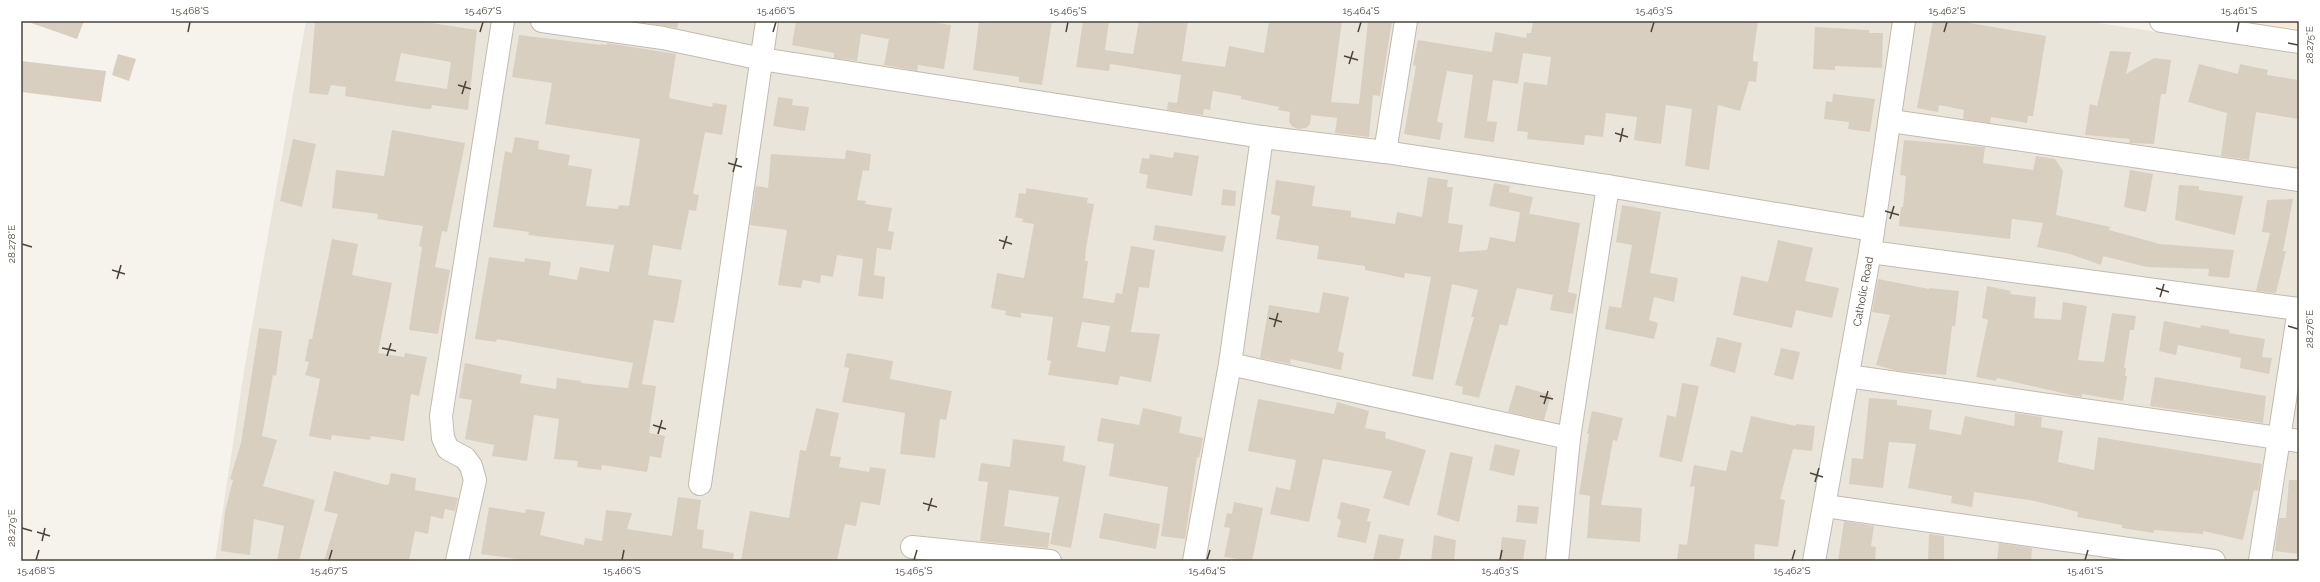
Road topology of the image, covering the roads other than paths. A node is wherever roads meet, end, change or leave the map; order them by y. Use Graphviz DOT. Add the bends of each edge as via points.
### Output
graph roads {
  1 [pos="503,21"];
  2 [pos="542,21"];
  3 [pos="767,21"];
  4 [pos="1406,21"];
  5 [pos="1904,21"];
  6 [pos="2161,21"];
  7 [pos="2299,42"];
  8 [pos="762,59"];
  9 [pos="1890,122"];
  10 [pos="1262,137"];
  11 [pos="1385,152"];
  12 [pos="2299,180"];
  13 [pos="1608,186"];
  14 [pos="1873,230"];
  15 [pos="1870,252"];
  16 [pos="2299,309"];
  17 [pos="1230,364"];
  18 [pos="1848,376"];
  19 [pos="1569,438"];
  20 [pos="2289,440"];
  21 [pos="700,484"];
  22 [pos="1824,506"];
  23 [pos="912,547"];
  24 [pos="457,561"];
  25 [pos="1050,561"];
  26 [pos="1194,561"];
  27 [pos="1557,561"];
  28 [pos="1814,561"];
  29 [pos="2214,561"];
  30 [pos="2260,561"];
  1 -- 24 [label="street" via="441,416 443,438 448,449 465,458 471,466 475,480"];
  2 -- 8 [label="street" via="663,38"];
  3 -- 8 [label="street"];
  4 -- 11 [label="street"];
  5 -- 9 [label="street, Catholic Road"];
  6 -- 7 [label="street"];
  8 -- 10 [label="street"];
  8 -- 21 [label="street"];
  9 -- 12 [label="street"];
  9 -- 14 [label="street, Catholic Road"];
  10 -- 11 [label="street"];
  10 -- 17 [label="street"];
  11 -- 13 [label="street"];
  13 -- 14 [label="street"];
  13 -- 19 [label="street"];
  14 -- 15 [label="street, Catholic Road"];
  15 -- 16 [label="street"];
  15 -- 18 [label="street, Catholic Road"];
  16 -- 20 [label="street"];
  17 -- 19 [label="street"];
  17 -- 26 [label="street"];
  18 -- 20 [label="street"];
  18 -- 22 [label="street, Catholic Road"];
  19 -- 27 [label="street"];
  20 -- 30 [label="street"];
  22 -- 28 [label="street, Catholic Road"];
  22 -- 29 [label="street"];
  23 -- 25 [label="street"];
}
